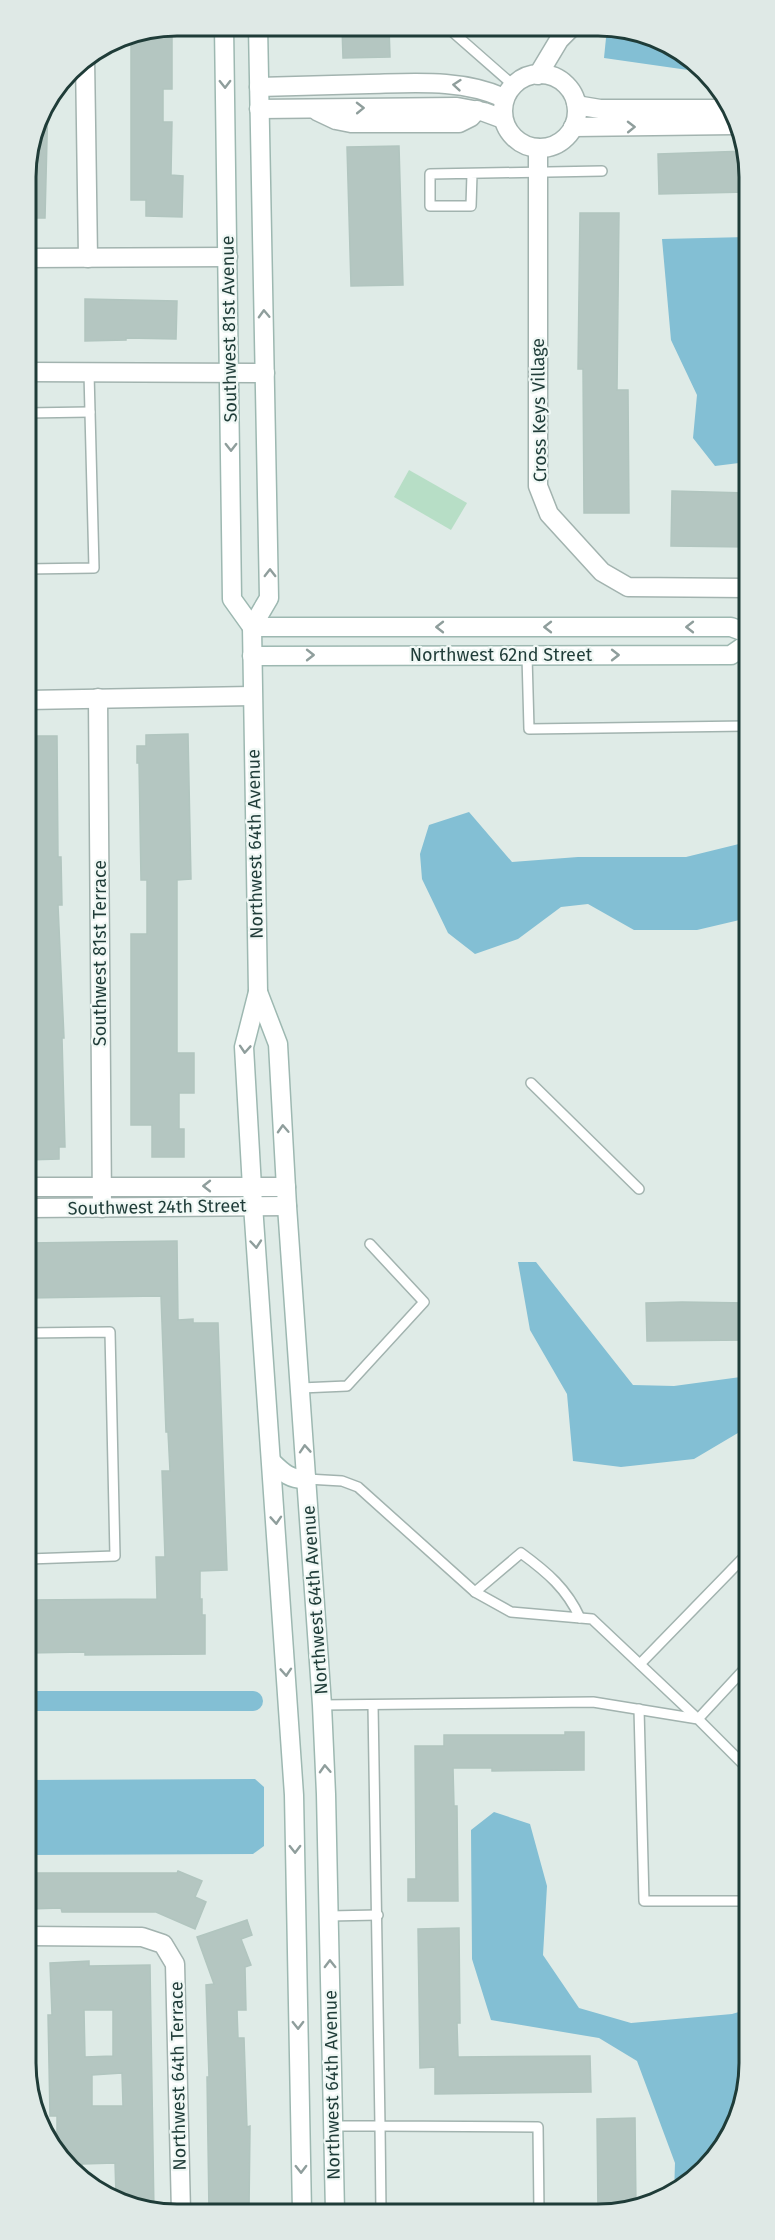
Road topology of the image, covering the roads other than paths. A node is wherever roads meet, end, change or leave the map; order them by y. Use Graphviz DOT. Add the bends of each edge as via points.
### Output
graph roads {
  1 [pos="224,36"];
  2 [pos="258,36"];
  3 [pos="457,36"];
  4 [pos="563,36"];
  5 [pos="85,70"];
  6 [pos="538,75"];
  7 [pos="406,83"];
  8 [pos="259,87"];
  9 [pos="509,92"];
  10 [pos="576,103"];
  11 [pos="408,107"];
  12 [pos="312,108"];
  13 [pos="259,109"];
  14 [pos="722,109"];
  15 [pos="477,111"];
  16 [pos="503,119"];
  17 [pos="730,125"];
  18 [pos="573,127"];
  19 [pos="538,147"];
  20 [pos="602,171"];
  21 [pos="538,173"];
  22 [pos="472,174"];
  23 [pos="228,257"];
  24 [pos="36,258"];
  25 [pos="88,258"];
  26 [pos="36,372"];
  27 [pos="89,373"];
  28 [pos="230,373"];
  29 [pos="265,373"];
  30 [pos="90,412"];
  31 [pos="36,414"];
  32 [pos="36,569"];
  33 [pos="739,588"];
  34 [pos="252,627"];
  35 [pos="499,627"];
  36 [pos="739,630"];
  37 [pos="739,650"];
  38 [pos="472,655"];
  39 [pos="252,656"];
  40 [pos="527,656"];
  41 [pos="252,696"];
  42 [pos="98,698"];
  43 [pos="36,700"];
  44 [pos="739,726"];
  45 [pos="258,992"];
  46 [pos="531,1083"];
  47 [pos="101,1186"];
  48 [pos="252,1186"];
  49 [pos="36,1187"];
  50 [pos="286,1187"];
  51 [pos="639,1189"];
  52 [pos="253,1205"];
  53 [pos="287,1206"];
  54 [pos="36,1208"];
  55 [pos="102,1208"];
  56 [pos="370,1244"];
  57 [pos="36,1333"];
  58 [pos="301,1388"];
  59 [pos="272,1462"];
  60 [pos="307,1479"];
  61 [pos="36,1558"];
  62 [pos="739,1562"];
  63 [pos="475,1592"];
  64 [pos="580,1618"];
  65 [pos="640,1664"];
  66 [pos="739,1675"];
  67 [pos="373,1704"];
  68 [pos="322,1705"];
  69 [pos="289,1706"];
  70 [pos="639,1709"];
  71 [pos="698,1719"];
  72 [pos="739,1760"];
  73 [pos="739,1901"];
  74 [pos="329,1916"];
  75 [pos="378,1916"];
  76 [pos="36,1936"];
  77 [pos="333,2126"];
  78 [pos="380,2126"];
  79 [pos="300,2127"];
  80 [pos="181,2204"];
  81 [pos="302,2204"];
  82 [pos="334,2204"];
  83 [pos="381,2204"];
  84 [pos="539,2204"];
  1 -- 23 [label="street, Southwest 81st Avenue, one-way"];
  2 -- 8 [label="street, Southwest 81st Avenue"];
  3 -- 9 [label="lane" via="489,66"];
  4 -- 6 [label="street"];
  5 -- 25 [label="street"];
  6 -- 9 [label="street" via="519,80"];
  6 -- 10 [label="street" via="555,77 565,84"];
  7 -- 8 [label="street"];
  9 -- 7 [label="street, one-way"];
  7 -- 11 [label="street"];
  8 -- 13 [label="street, Southwest 81st Avenue"];
  9 -- 16 [label="street"];
  10 -- 14 [label="street" via="600,109"];
  10 -- 18 [label="street"];
  12 -- 11 [label="street, one-way"];
  11 -- 15 [label="street"];
  12 -- 13 [label="street"];
  12 -- 15 [label="street" via="326,117 351,123 459,123"];
  29 -- 13 [label="street, Southwest 81st Avenue, one-way"];
  15 -- 16 [label="street"];
  16 -- 19 [label="street" via="518,142"];
  18 -- 17 [label="street, one-way"];
  18 -- 19 [label="street" via="554,146"];
  19 -- 21 [label="street, Cross Keys Village"];
  20 -- 21 [label="lane"];
  21 -- 22 [label="lane"];
  21 -- 33 [label="street, Cross Keys Village" via="538,486 549,514 602,572 628,587"];
  22 -- 22 [label="lane" via="430,174 430,206 471,206"];
  23 -- 25 [label="street"];
  23 -- 28 [label="street, Southwest 81st Avenue"];
  24 -- 25 [label="street"];
  26 -- 27 [label="street"];
  27 -- 28 [label="street"];
  27 -- 30 [label="lane"];
  28 -- 29 [label="street"];
  28 -- 34 [label="street, Southwest 81st Avenue, one-way" via="232,599"];
  34 -- 29 [label="street, Southwest 81st Avenue, one-way" via="269,597"];
  30 -- 31 [label="lane"];
  30 -- 32 [label="lane" via="94,568"];
  35 -- 34 [label="street, Northwest 62nd Street, one-way"];
  34 -- 39 [label="street, Southwest 81st Avenue"];
  36 -- 35 [label="street, Northwest 62nd Street, one-way"];
  35 -- 38 [label="street" via="477,643"];
  40 -- 37 [label="street, Northwest 62nd Street, one-way" via="731,655"];
  39 -- 38 [label="street, Northwest 62nd Street, one-way"];
  38 -- 40 [label="street, Northwest 62nd Street"];
  39 -- 41 [label="street, Southwest 81st Avenue"];
  40 -- 44 [label="lane" via="529,729"];
  41 -- 42 [label="street"];
  41 -- 45 [label="street, Northwest 64th Avenue"];
  42 -- 43 [label="street"];
  42 -- 47 [label="street, Southwest 81st Terrace"];
  45 -- 48 [label="street, Northwest 64th Avenue, one-way" via="244,1047"];
  50 -- 45 [label="street, Northwest 64th Avenue, one-way" via="278,1044"];
  46 -- 51 [label="lane"];
  48 -- 47 [label="street, Southwest 24th Street, one-way"];
  47 -- 49 [label="street, Southwest 24th Street"];
  47 -- 55 [label="street, Southwest 81st Terrace"];
  48 -- 50 [label="street, Southwest 24th Street"];
  48 -- 52 [label="street, Northwest 64th Avenue"];
  50 -- 53 [label="street, Northwest 64th Avenue"];
  52 -- 53 [label="street, Southwest 24th Street"];
  52 -- 55 [label="street, Southwest 24th Street"];
  52 -- 59 [label="street, Northwest 64th Avenue, one-way"];
  53 -- 58 [label="street, Northwest 64th Avenue"];
  54 -- 55 [label="street, Southwest 24th Street"];
  56 -- 58 [label="lane" via="424,1302 347,1386"];
  57 -- 61 [label="lane" via="110,1332 116,1556"];
  60 -- 58 [label="street, Northwest 64th Avenue, one-way"];
  59 -- 60 [label="street" via="289,1476"];
  59 -- 69 [label="street, Northwest 64th Avenue, one-way"];
  60 -- 63 [label="lane" via="342,1481 358,1487"];
  60 -- 68 [label="street, Northwest 64th Avenue"];
  62 -- 65 [label="lane"];
  63 -- 64 [label="lane" via="512,1612"];
  63 -- 64 [label="lane" via="521,1553 571,1598"];
  64 -- 65 [label="lane" via="592,1619"];
  65 -- 71 [label="lane"];
  66 -- 71 [label="lane"];
  67 -- 68 [label="lane"];
  67 -- 70 [label="lane" via="593,1702"];
  67 -- 75 [label="lane"];
  68 -- 69 [label="street"];
  74 -- 68 [label="street, Northwest 64th Avenue, one-way"];
  69 -- 79 [label="street, Northwest 64th Avenue, one-way"];
  70 -- 71 [label="lane"];
  70 -- 73 [label="lane" via="644,1901"];
  71 -- 72 [label="lane"];
  74 -- 75 [label="lane"];
  77 -- 74 [label="street, Northwest 64th Avenue, one-way"];
  75 -- 78 [label="lane"];
  76 -- 80 [label="street, Northwest 64th Terrace" via="142,1937 163,1944 175,1964"];
  77 -- 78 [label="lane"];
  77 -- 79 [label="street"];
  77 -- 82 [label="street, Northwest 64th Avenue"];
  78 -- 83 [label="lane"];
  78 -- 84 [label="lane" via="538,2127"];
  79 -- 81 [label="street, Northwest 64th Avenue, one-way"];
}
